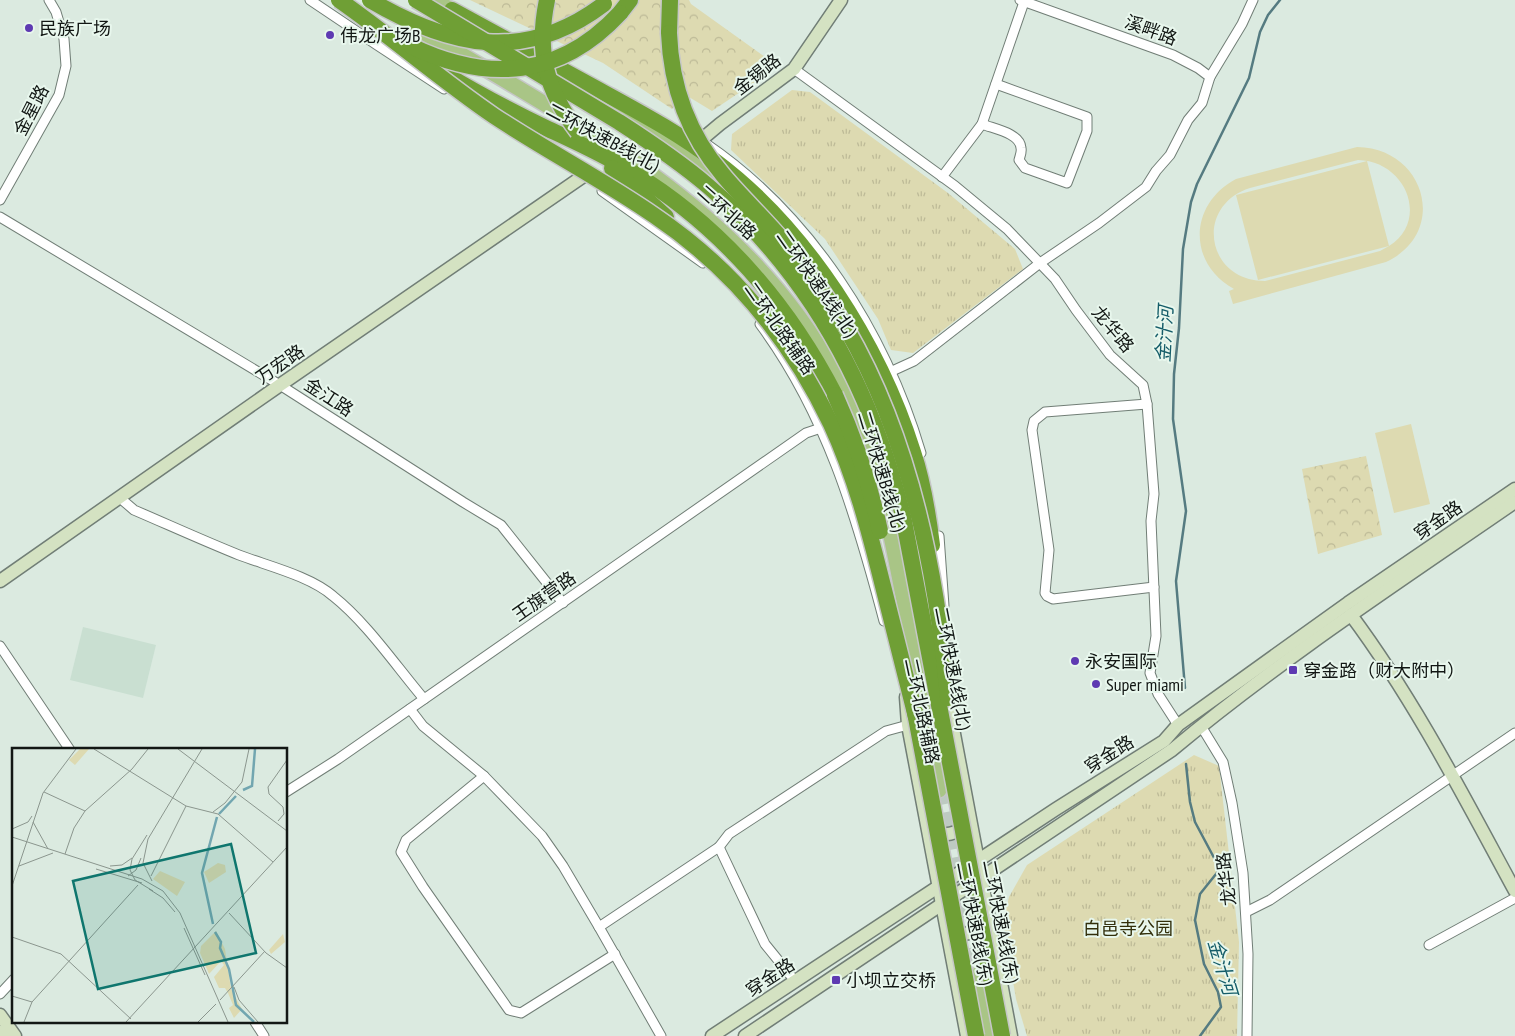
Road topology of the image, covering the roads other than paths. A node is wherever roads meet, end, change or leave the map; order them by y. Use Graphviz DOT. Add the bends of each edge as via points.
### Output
graph roads {
  1 [pos="49,0"];
  2 [pos="310,0"];
  3 [pos="333,0"];
  4 [pos="339,0"];
  5 [pos="370,0"];
  6 [pos="416,0"];
  7 [pos="434,0"];
  8 [pos="547,0"];
  9 [pos="609,0"];
  10 [pos="630,0"];
  11 [pos="670,0"];
  12 [pos="841,0"];
  13 [pos="1253,0"];
  14 [pos="1022,1"];
  15 [pos="354,10"];
  16 [pos="452,10"];
  17 [pos="794,69"];
  18 [pos="1210,77"];
  19 [pos="996,84"];
  20 [pos="982,124"];
  21 [pos="701,140"];
  22 [pos="582,177"];
  23 [pos="942,177"];
  24 [pos="0,200"];
  25 [pos="0,217"];
  26 [pos="709,257"];
  27 [pos="1040,263"];
  28 [pos="890,372"];
  29 [pos="280,385"];
  30 [pos="1147,404"];
  31 [pos="821,428"];
  32 [pos="1515,489"];
  33 [pos="120,498"];
  34 [pos="1515,502"];
  35 [pos="0,581"];
  36 [pos="1154,587"];
  37 [pos="563,603"];
  38 [pos="1351,615"];
  39 [pos="939,622"];
  40 [pos="913,634"];
  41 [pos="0,646"];
  42 [pos="424,699"];
  43 [pos="410,709"];
  44 [pos="951,718"];
  45 [pos="912,721"];
  46 [pos="1178,725"];
  47 [pos="1201,726"];
  48 [pos="1515,732"];
  49 [pos="69,748"];
  50 [pos="484,776"];
  51 [pos="1453,776"];
  52 [pos="943,790"];
  53 [pos="288,791"];
  54 [pos="965,813"];
  55 [pos="930,818"];
  56 [pos="719,848"];
  57 [pos="978,860"];
  58 [pos="981,878"];
  59 [pos="939,886"];
  60 [pos="1515,891"];
  61 [pos="1515,898"];
  62 [pos="942,905"];
  63 [pos="1246,912"];
  64 [pos="599,926"];
  65 [pos="1429,945"];
  66 [pos="995,949"];
  67 [pos="615,954"];
  68 [pos="952,956"];
  69 [pos="12,981"];
  70 [pos="795,981"];
  71 [pos="0,994"];
  72 [pos="0,1015"];
  73 [pos="256,1024"];
  74 [pos="0,1032"];
  75 [pos="3,1036"];
  76 [pos="15,1036"];
  77 [pos="264,1036"];
  78 [pos="661,1036"];
  79 [pos="712,1036"];
  80 [pos="745,1036"];
  81 [pos="967,1036"];
  82 [pos="976,1036"];
  83 [pos="986,1036"];
  84 [pos="992,1036"];
  85 [pos="1002,1036"];
  86 [pos="1011,1036"];
  87 [pos="1247,1036"];
  1 -- 24 [label="street, 金星路" via="64,39 66,66 59,95"];
  2 -- 22 [label="street, 二环北路辅路"];
  3 -- 45 [label="highway, 二环快速B线(北), bridge" via="468,87 643,179 708,229 776,300 828,380 860,457 881,535"];
  4 -- 15 [label="highway, bridge"];
  5 -- 9 [label="highway, bridge" via="434,32 493,42 523,40 557,31"];
  5 -- 40 [label="main road, 二环北路" via="630,159 703,213 764,273 816,343 860,427 884,506"];
  6 -- 54 [label="highway, 二环快速A线(北), bridge" via="619,122 680,164 749,224 814,306 860,387 893,477"];
  7 -- 16 [label="main road, 二环北路"];
  8 -- 26 [label="highway, bridge" via="544,65 560,106 601,158"];
  10 -- 15 [label="highway, bridge" via="607,26 578,48 546,62 508,70 467,66 438,58 398,39"];
  11 -- 39 [label="highway, bridge" via="672,69 680,102 693,131 723,175 785,243 814,281 845,328 877,390 913,492"];
  12 -- 17 [label="street, 金锡路"];
  13 -- 18 [label="street"];
  14 -- 18 [label="street, 溪畔路" via="1173,55"];
  14 -- 19 [label="street"];
  15 -- 26 [label="highway, bridge" via="486,110 646,209"];
  16 -- 21 [label="street, 二环北路辅路" via="605,85"];
  16 -- 39 [label="highway, bridge" via="679,136 724,167 793,236 831,287 864,340 911,444 930,529"];
  16 -- 40 [label="main road, 二环北路" via="666,142 721,188 767,240 822,329 866,425 892,512"];
  17 -- 21 [label="street, 金锡路"];
  17 -- 23 [label="street, 龙华路"];
  18 -- 27 [label="street" via="1202,103 1188,120 1170,156 1146,187"];
  19 -- 20 [label="street"];
  19 -- 20 [label="street" via="1087,117 1087,131 1067,183 1025,168 1020,163 1022,149 1019,141"];
  20 -- 23 [label="street"];
  21 -- 28 [label="street, 二环北路辅路" via="756,183 808,237 851,298"];
  22 -- 29 [label="street, 万宏路"];
  22 -- 31 [label="street, 二环北路辅路" via="686,250 731,289 783,358"];
  23 -- 27 [label="street, 龙华路" via="1007,229"];
  25 -- 29 [label="street, 金江路"];
  26 -- 45 [label="highway, bridge" via="784,343 817,397 839,442 866,519"];
  27 -- 28 [label="street" via="914,361"];
  27 -- 30 [label="street, 龙华路" via="1110,355 1143,385"];
  28 -- 44 [label="street, 二环北路辅路" via="917,437 936,514"];
  29 -- 33 [label="street, 万宏路"];
  29 -- 37 [label="street, 金江路" via="501,525"];
  30 -- 36 [label="street, 龙华路" via="1154,494"];
  30 -- 36 [label="street" via="1045,412 1034,421 1032,430 1049,550 1047,596 1053,599"];
  31 -- 37 [label="street, 王旗营路" via="806,433"];
  31 -- 45 [label="street, 二环北路辅路" via="839,470 859,534"];
  32 -- 46 [label="street, 穿金路"];
  33 -- 35 [label="street, 万宏路"];
  33 -- 42 [label="street" via="134,510 333,595"];
  34 -- 38 [label="street, 穿金路"];
  36 -- 46 [label="street, 龙华路" via="1156,636 1150,673 1158,694"];
  37 -- 42 [label="street, 王旗营路"];
  38 -- 47 [label="street, 穿金路"];
  38 -- 51 [label="street" via="1376,648"];
  39 -- 54 [label="highway, bridge"];
  40 -- 44 [label="street" via="942,689"];
  40 -- 45 [label="street" via="906,696"];
  40 -- 52 [label="main road, 二环北路"];
  41 -- 49 [label="street"];
  42 -- 43 [label="street, 王旗营路"];
  43 -- 50 [label="street" via="423,726"];
  43 -- 53 [label="street, 王旗营路"];
  44 -- 54 [label="street, 二环北路辅路"];
  45 -- 55 [label="highway, 二环快速B线(北), bridge"];
  45 -- 56 [label="street" via="886,731 729,834"];
  46 -- 57 [label="street, 穿金路" via="1164,740"];
  47 -- 58 [label="street, 穿金路" via="1172,750"];
  47 -- 63 [label="street, 龙华路" via="1223,762 1243,873"];
  48 -- 51 [label="street"];
  50 -- 64 [label="street" via="542,836"];
  50 -- 67 [label="street" via="406,840 401,852 508,1010 521,1013"];
  51 -- 60 [label="street"];
  51 -- 63 [label="street" via="1270,900"];
  54 -- 55 [label="street" via="968,820 964,827 949,834 933,831"];
  54 -- 57 [label="street, 二环北路辅路"];
  54 -- 85 [label="highway, 二环快速A线(东), bridge"];
  55 -- 59 [label="street"];
  55 -- 82 [label="highway, 二环快速B线(东), bridge"];
  56 -- 64 [label="street"];
  56 -- 70 [label="street" via="765,944"];
  57 -- 58 [label="street, 二环北路辅路"];
  57 -- 59 [label="street, 穿金路"];
  58 -- 62 [label="street, 穿金路"];
  58 -- 66 [label="street, 二环北路辅路"];
  59 -- 62 [label="street"];
  59 -- 70 [label="street, 穿金路"];
  61 -- 65 [label="street"];
  62 -- 68 [label="street"];
  62 -- 80 [label="street, 穿金路"];
  63 -- 87 [label="street, 龙华路"];
  64 -- 67 [label="street"];
  66 -- 68 [label="street" via="988,937 972,932 956,939"];
  66 -- 86 [label="street, 二环北路辅路"];
  67 -- 78 [label="street"];
  68 -- 81 [label="street"];
  69 -- 71 [label="street"];
  70 -- 79 [label="street, 穿金路"];
  72 -- 76 [label="street"];
  73 -- 77 [label="street"];
  74 -- 75 [label="street"];
  83 -- 84 [label="main road" via="977,973"];
}
